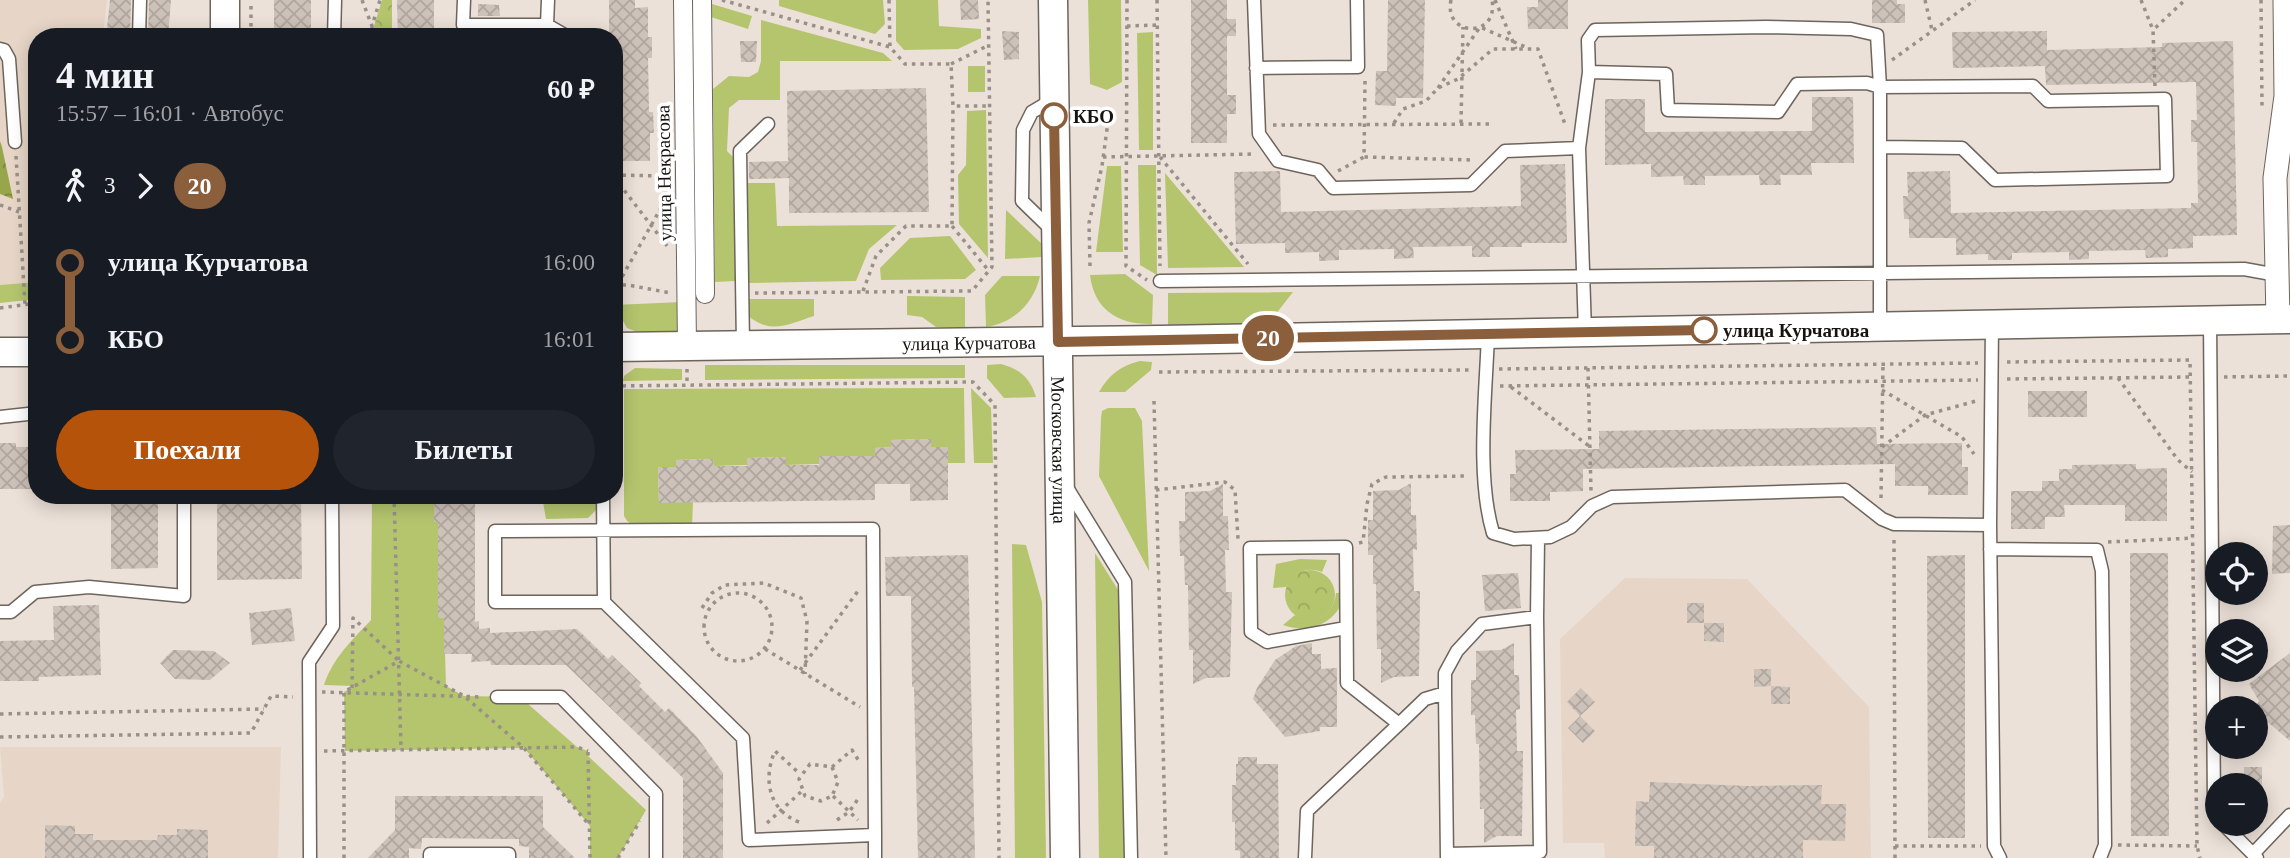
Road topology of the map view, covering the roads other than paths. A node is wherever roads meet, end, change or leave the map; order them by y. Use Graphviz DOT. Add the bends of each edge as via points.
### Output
graph roads {
  1 [pos="140,0"];
  2 [pos="225,0"];
  3 [pos="335,0"];
  4 [pos="464,0"];
  5 [pos="548,0"];
  6 [pos="683,0"];
  7 [pos="702,0"];
  8 [pos="1053,0"];
  9 [pos="1254,0"];
  10 [pos="1357,0"];
  11 [pos="2286,0"];
  12 [pos="547,25"];
  13 [pos="139,28"];
  14 [pos="225,28"];
  15 [pos="334,28"];
  16 [pos="461,28"];
  17 [pos="504,28"];
  18 [pos="552,28"];
  19 [pos="0,49"];
  20 [pos="1256,68"];
  21 [pos="1589,72"];
  22 [pos="1880,87"];
  23 [pos="768,124"];
  24 [pos="15,142"];
  25 [pos="1881,147"];
  26 [pos="1579,148"];
  27 [pos="1880,271"];
  28 [pos="1583,275"];
  29 [pos="2277,275"];
  30 [pos="1160,281"];
  31 [pos="705,294"];
  32 [pos="2284,319"];
  33 [pos="2210,321"];
  34 [pos="1992,325"];
  35 [pos="1880,327"];
  36 [pos="1585,332"];
  37 [pos="1488,334"];
  38 [pos="1058,342"];
  39 [pos="743,345"];
  40 [pos="687,346"];
  41 [pos="623,347"];
  42 [pos="0,352"];
  43 [pos="28,352"];
  44 [pos="28,414"];
  45 [pos="0,417"];
  46 [pos="1060,477"];
  47 [pos="184,504"];
  48 [pos="332,504"];
  49 [pos="603,504"];
  50 [pos="1990,525"];
  51 [pos="603,530"];
  52 [pos="1538,538"];
  53 [pos="1990,550"];
  54 [pos="604,601"];
  55 [pos="0,612"];
  56 [pos="1537,617"];
  57 [pos="1346,628"];
  58 [pos="1445,693"];
  59 [pos="497,697"];
  60 [pos="1399,724"];
  61 [pos="2214,773"];
  62 [pos="2290,815"];
  63 [pos="875,835"];
  64 [pos="2235,836"];
  65 [pos="1997,852"];
  66 [pos="1447,856"];
  67 [pos="2255,856"];
  68 [pos="310,858"];
  69 [pos="430,858"];
  70 [pos="509,858"];
  71 [pos="656,858"];
  72 [pos="876,858"];
  73 [pos="1065,858"];
  74 [pos="1131,858"];
  75 [pos="1305,858"];
  76 [pos="2100,858"];
  1 -- 13 [label="lane"];
  2 -- 14 [label="street"];
  3 -- 15 [label="lane"];
  4 -- 16 [label="lane"];
  5 -- 12 [label="lane"];
  6 -- 40 [label="street, улица Некрасова"];
  7 -- 31 [label="street, улица Некрасова"];
  8 -- 38 [label="street, Московская улица"];
  9 -- 20 [label="lane"];
  10 -- 20 [label="lane" via="1357,67"];
  11 -- 29 [label="street" via="2286,96 2275,178"];
  12 -- 17 [label="lane"];
  12 -- 18 [label="lane"];
  19 -- 24 [label="lane" via="9,59"];
  20 -- 26 [label="lane" via="1259,134 1278,161 1318,170 1333,188 1471,185 1505,151"];
  21 -- 22 [label="lane" via="1666,74 1668,110 1778,111 1797,84 1867,83"];
  21 -- 22 [label="lane" via="1588,40 1595,30 1851,29 1877,35"];
  21 -- 26 [label="lane"];
  22 -- 25 [label="lane"];
  22 -- 25 [label="lane" via="2033,86 2048,101 2165,99 2167,176 1995,180 1962,148"];
  23 -- 39 [label="lane" via="740,151"];
  25 -- 27 [label="lane"];
  26 -- 28 [label="lane"];
  27 -- 28 [label="lane"];
  27 -- 29 [label="lane" via="2244,269"];
  27 -- 35 [label="lane"];
  28 -- 30 [label="lane"];
  28 -- 36 [label="lane"];
  29 -- 32 [label="street"];
  32 -- 33 [label="street, улица Курчатова"];
  33 -- 34 [label="street, улица Курчатова"];
  33 -- 61 [label="lane"];
  34 -- 35 [label="street, улица Курчатова"];
  34 -- 50 [label="lane"];
  35 -- 36 [label="street, улица Курчатова"];
  36 -- 37 [label="street, улица Курчатова"];
  37 -- 38 [label="street, улица Курчатова"];
  37 -- 52 [label="lane" via="1486,510 1493,533 1514,539"];
  38 -- 39 [label="street, улица Курчатова"];
  38 -- 46 [label="street, Московская улица"];
  39 -- 40 [label="street, улица Курчатова"];
  40 -- 41 [label="street, улица Курчатова"];
  42 -- 43 [label="street"];
  44 -- 45 [label="lane"];
  46 -- 73 [label="street, Московская улица"];
  46 -- 74 [label="lane" via="1125,582"];
  47 -- 55 [label="lane" via="184,596 89,587 35,592 11,612"];
  48 -- 68 [label="lane" via="333,626 309,662"];
  49 -- 51 [label="lane"];
  50 -- 52 [label="lane" via="1888,521 1845,491 1612,497 1592,506 1571,527"];
  50 -- 53 [label="lane"];
  51 -- 54 [label="lane"];
  51 -- 54 [label="lane" via="495,530 495,602"];
  51 -- 63 [label="lane" via="873,529"];
  52 -- 56 [label="lane"];
  53 -- 65 [label="lane"];
  53 -- 76 [label="lane" via="2097,550 2102,571 2105,845"];
  54 -- 63 [label="lane" via="743,738 749,840"];
  56 -- 58 [label="lane" via="1482,624 1457,650 1445,673"];
  56 -- 66 [label="lane" via="1540,852"];
  57 -- 57 [label="lane" via="1346,547 1250,548 1251,632 1267,642"];
  57 -- 60 [label="lane" via="1347,683"];
  58 -- 60 [label="lane" via="1425,699"];
  58 -- 66 [label="lane"];
  59 -- 71 [label="lane" via="561,697 656,794"];
  60 -- 75 [label="lane" via="1307,811"];
  62 -- 67 [label="lane"];
  63 -- 72 [label="lane"];
  64 -- 67 [label="lane"];
  69 -- 70 [label="lane" via="430,854 509,854"];
}
